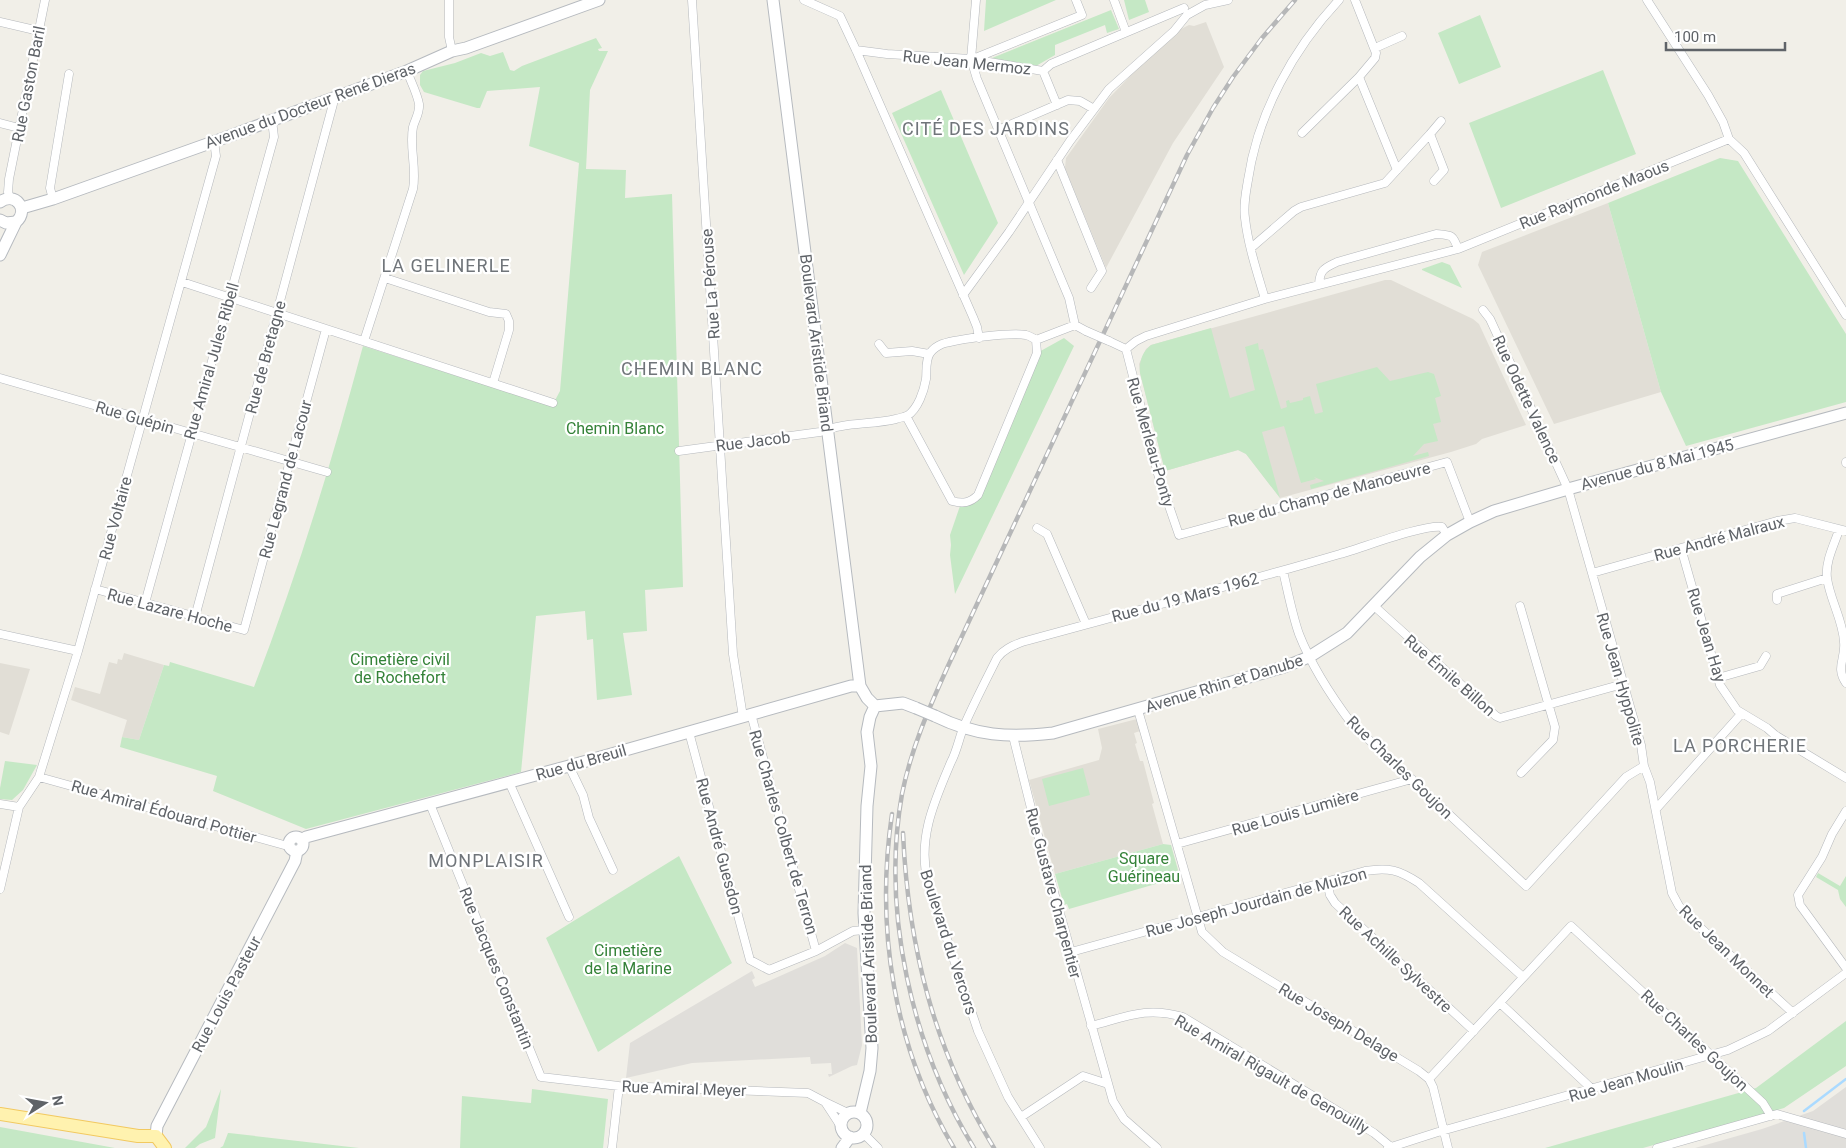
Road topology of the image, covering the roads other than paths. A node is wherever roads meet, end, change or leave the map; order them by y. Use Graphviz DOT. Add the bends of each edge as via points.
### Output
graph roads {
  1 [pos="45,0"];
  2 [pos="449,0"];
  3 [pos="599,0"];
  4 [pos="692,0"];
  5 [pos="773,0"];
  6 [pos="804,0"];
  7 [pos="976,0"];
  8 [pos="1076,0"];
  9 [pos="1114,0"];
  10 [pos="1228,0"];
  11 [pos="1339,0"];
  12 [pos="1355,0"];
  13 [pos="1647,0"];
  14 [pos="1184,7"];
  15 [pos="0,22"];
  16 [pos="39,30"];
  17 [pos="1126,32"];
  18 [pos="1402,36"];
  19 [pos="1375,48"];
  20 [pos="856,50"];
  21 [pos="452,51"];
  22 [pos="971,59"];
  23 [pos="1043,70"];
  24 [pos="407,71"];
  25 [pos="70,74"];
  26 [pos="1358,76"];
  27 [pos="333,98"];
  28 [pos="1057,105"];
  29 [pos="1094,109"];
  30 [pos="272,120"];
  31 [pos="1441,121"];
  32 [pos="0,123"];
  33 [pos="19,128"];
  34 [pos="998,130"];
  35 [pos="1302,132"];
  36 [pos="1430,134"];
  37 [pos="1729,139"];
  38 [pos="214,141"];
  39 [pos="1057,160"];
  40 [pos="1397,170"];
  41 [pos="1434,181"];
  42 [pos="52,199"];
  43 [pos="5,200"];
  44 [pos="1028,204"];
  45 [pos="22,208"];
  46 [pos="0,220"];
  47 [pos="16,222"];
  48 [pos="1251,248"];
  49 [pos="1458,249"];
  50 [pos="0,255"];
  51 [pos="385,278"];
  52 [pos="182,282"];
  53 [pos="1319,284"];
  54 [pos="1092,288"];
  55 [pos="963,296"];
  56 [pos="229,297"];
  57 [pos="1265,298"];
  58 [pos="1483,310"];
  59 [pos="276,313"];
  60 [pos="1846,315"];
  61 [pos="1075,325"];
  62 [pos="326,329"];
  63 [pos="978,338"];
  64 [pos="1036,340"];
  65 [pos="364,341"];
  66 [pos="879,344"];
  67 [pos="1126,349"];
  68 [pos="929,354"];
  69 [pos="0,378"];
  70 [pos="493,383"];
  71 [pos="553,403"];
  72 [pos="1846,413"];
  73 [pos="906,416"];
  74 [pos="142,420"];
  75 [pos="827,429"];
  76 [pos="191,434"];
  77 [pos="721,445"];
  78 [pos="240,447"];
  79 [pos="679,451"];
  80 [pos="290,461"];
  81 [pos="327,472"];
  82 [pos="1568,488"];
  83 [pos="1470,522"];
  84 [pos="1037,528"];
  85 [pos="1843,530"];
  86 [pos="1179,535"];
  87 [pos="1447,535"];
  88 [pos="1681,548"];
  89 [pos="1283,571"];
  90 [pos="1592,573"];
  91 [pos="1827,578"];
  92 [pos="95,589"];
  93 [pos="1777,600"];
  94 [pos="145,603"];
  95 [pos="1373,606"];
  96 [pos="1520,606"];
  97 [pos="195,617"];
  98 [pos="1086,624"];
  99 [pos="1844,629"];
  100 [pos="244,630"];
  101 [pos="0,634"];
  102 [pos="78,651"];
  103 [pos="1766,656"];
  104 [pos="1309,657"];
  105 [pos="1718,678"];
  106 [pos="1846,683"];
  107 [pos="1623,684"];
  108 [pos="860,686"];
  109 [pos="1549,705"];
  110 [pos="875,706"];
  111 [pos="1138,710"];
  112 [pos="1742,713"];
  113 [pos="747,716"];
  114 [pos="964,727"];
  115 [pos="689,732"];
  116 [pos="1013,736"];
  117 [pos="569,766"];
  118 [pos="1644,766"];
  119 [pos="1521,773"];
  120 [pos="40,776"];
  121 [pos="1846,778"];
  122 [pos="1412,779"];
  123 [pos="509,782"];
  124 [pos="0,804"];
  125 [pos="430,804"];
  126 [pos="19,807"];
  127 [pos="1656,809"];
  128 [pos="1846,811"];
  129 [pos="303,840"];
  130 [pos="1177,844"];
  131 [pos="293,848"];
  132 [pos="614,870"];
  133 [pos="1326,882"];
  134 [pos="1526,886"];
  135 [pos="0,889"];
  136 [pos="569,916"];
  137 [pos="1198,918"];
  138 [pos="864,930"];
  139 [pos="816,950"];
  140 [pos="1071,952"];
  141 [pos="1846,968"];
  142 [pos="1846,973"];
  143 [pos="1523,977"];
  144 [pos="1500,1003"];
  145 [pos="1793,1013"];
  146 [pos="1091,1026"];
  147 [pos="1474,1031"];
  148 [pos="1711,1056"];
  149 [pos="542,1077"];
  150 [pos="1429,1079"];
  151 [pos="1108,1084"];
  152 [pos="619,1086"];
  153 [pos="1592,1089"];
  154 [pos="825,1102"];
  155 [pos="854,1113"];
  156 [pos="0,1114"];
  157 [pos="1774,1115"];
  158 [pos="1021,1117"];
  159 [pos="842,1128"];
  160 [pos="1444,1131"];
  161 [pos="864,1134"];
  162 [pos="1846,1134"];
  163 [pos="156,1136"];
  164 [pos="850,1137"];
  165 [pos="876,1147"];
  166 [pos="165,1148"];
  167 [pos="612,1148"];
  168 [pos="842,1148"];
  169 [pos="1040,1148"];
  170 [pos="1157,1148"];
  171 [pos="1389,1148"];
  172 [pos="1448,1148"];
  173 [pos="1657,1148"];
  1 -- 16 [label="street, Rue Gaston Baril"];
  2 -- 21 [label="street"];
  3 -- 21 [label="street, Avenue du Docteur René Dieras"];
  4 -- 77 [label="street, Rue La Pérouse"];
  5 -- 75 [label="street, Boulevard Aristide Briand"];
  6 -- 20 [label="street" via="840,16"];
  7 -- 22 [label="street"];
  8 -- 22 [label="street" via="1082,15"];
  9 -- 17 [label="street"];
  10 -- 14 [label="street, Rue Jean Mermoz"];
  11 -- 48 [label="street" via="1295,57 1261,125 1251,158 1244,202"];
  12 -- 19 [label="street"];
  13 -- 37 [label="street" via="1708,94"];
  14 -- 17 [label="street, Rue Jean Mermoz"];
  14 -- 29 [label="street" via="1163,42 1109,90"];
  15 -- 16 [label="street"];
  16 -- 33 [label="street, Rue Gaston Baril"];
  17 -- 23 [label="street, Rue Jean Mermoz"];
  18 -- 19 [label="street"];
  19 -- 26 [label="street" via="1375,58"];
  20 -- 22 [label="street, Rue Jean Mermoz"];
  20 -- 55 [label="street"];
  21 -- 24 [label="street, Avenue du Docteur René Dieras"];
  22 -- 23 [label="street, Rue Jean Mermoz"];
  22 -- 34 [label="street"];
  23 -- 28 [label="street"];
  24 -- 27 [label="street, Avenue du Docteur René Dieras"];
  24 -- 51 [label="street" via="419,112 412,136 414,189"];
  25 -- 42 [label="street" via="50,188"];
  26 -- 35 [label="street"];
  26 -- 40 [label="street"];
  27 -- 30 [label="street, Avenue du Docteur René Dieras"];
  27 -- 59 [label="street, Rue de Bretagne"];
  28 -- 29 [label="street" via="1068,100 1080,101"];
  28 -- 34 [label="street"];
  29 -- 39 [label="street"];
  30 -- 38 [label="street, Avenue du Docteur René Dieras"];
  30 -- 56 [label="street, Rue Amiral Jules Ribell" via="274,137"];
  31 -- 36 [label="street"];
  32 -- 33 [label="street"];
  33 -- 43 [label="street, Rue Gaston Baril"];
  34 -- 44 [label="street"];
  36 -- 40 [label="street"];
  36 -- 41 [label="street" via="1444,170"];
  37 -- 49 [label="street, Rue Raymonde Maous"];
  37 -- 60 [label="street" via="1744,153"];
  38 -- 42 [label="street, Avenue du Docteur René Dieras"];
  38 -- 52 [label="street, Rue Voltaire" via="216,156"];
  39 -- 44 [label="street"];
  39 -- 54 [label="street" via="1102,271"];
  40 -- 48 [label="street" via="1382,184 1294,211"];
  42 -- 45 [label="street, Avenue du Docteur René Dieras"];
  43 -- 45 [label="street" via="17,201"];
  44 -- 55 [label="street"];
  44 -- 61 [label="street" via="1069,298"];
  45 -- 47 [label="street" via="22,215"];
  46 -- 47 [label="street" via="6,224"];
  47 -- 50 [label="street"];
  48 -- 57 [label="street"];
  49 -- 53 [label="street, Rue Raymonde Maous"];
  49 -- 53 [label="street" via="1455,238 1436,234 1337,262 1326,267 1320,275"];
  51 -- 65 [label="street"];
  51 -- 70 [label="street" via="489,312 506,314 509,330"];
  52 -- 56 [label="street"];
  52 -- 74 [label="street, Rue Voltaire"];
  53 -- 57 [label="street, Rue Raymonde Maous"];
  55 -- 63 [label="street"];
  56 -- 59 [label="street"];
  56 -- 76 [label="street, Rue Amiral Jules Ribell"];
  57 -- 67 [label="street, Rue Raymonde Maous" via="1146,336"];
  58 -- 82 [label="street, Rue Odette Valence" via="1490,318"];
  59 -- 62 [label="street"];
  59 -- 78 [label="street, Rue de Bretagne"];
  61 -- 64 [label="street"];
  61 -- 67 [label="street, bridge"];
  62 -- 65 [label="street"];
  62 -- 80 [label="street, Rue Legrand de Lacour"];
  63 -- 64 [label="street" via="1015,335"];
  63 -- 68 [label="street" via="943,344"];
  64 -- 73 [label="street" via="1037,353 978,495 972,501 952,501"];
  65 -- 70 [label="street"];
  66 -- 68 [label="street" via="886,353 912,351"];
  67 -- 86 [label="street, Rue Merleau-Ponty" via="1158,474"];
  68 -- 73 [label="street" via="922,394 915,408"];
  69 -- 74 [label="street, Rue Guépin"];
  70 -- 71 [label="street"];
  72 -- 82 [label="street, Avenue du 8 Mai 1945"];
  73 -- 75 [label="street, Rue Jacob"];
  74 -- 76 [label="street, Rue Guépin"];
  74 -- 92 [label="street, Rue Voltaire"];
  75 -- 77 [label="street, Rue Jacob"];
  75 -- 108 [label="street, Boulevard Aristide Briand"];
  76 -- 78 [label="street, Rue Guépin"];
  76 -- 94 [label="street, Rue Amiral Jules Ribell"];
  77 -- 79 [label="street, Rue Jacob"];
  77 -- 113 [label="street, Rue La Pérouse" via="733,654"];
  78 -- 80 [label="street, Rue Guépin"];
  78 -- 97 [label="street, Rue de Bretagne"];
  80 -- 81 [label="street, Rue Guépin"];
  80 -- 100 [label="street, Rue Legrand de Lacour"];
  82 -- 83 [label="street, Avenue du 8 Mai 1945" via="1494,511"];
  82 -- 90 [label="street, Rue Jean Hyppolite"];
  83 -- 86 [label="street, Rue du Champ de Manoeuvre" via="1447,462"];
  83 -- 87 [label="street, Avenue Rhin et Danube"];
  84 -- 98 [label="street" via="1047,534"];
  85 -- 88 [label="street, Rue André Malraux" via="1795,518 1777,520"];
  85 -- 91 [label="street" via="1828,564"];
  87 -- 89 [label="street, Rue du 19 Mars 1962" via="1442,527 1436,526"];
  87 -- 95 [label="street, Avenue Rhin et Danube" via="1420,557"];
  88 -- 90 [label="street, Rue André Malraux"];
  88 -- 105 [label="street, Rue Jean Hay"];
  89 -- 98 [label="street, Rue du 19 Mars 1962"];
  89 -- 104 [label="street, Rue Charles Goujon"];
  90 -- 107 [label="street, Rue Jean Hyppolite"];
  91 -- 93 [label="street" via="1777,594"];
  91 -- 99 [label="street"];
  92 -- 94 [label="street, Rue Lazare Hoche"];
  92 -- 102 [label="street, Rue Voltaire"];
  94 -- 97 [label="street, Rue Lazare Hoche"];
  95 -- 104 [label="street, Avenue Rhin et Danube" via="1346,633"];
  95 -- 109 [label="street, Rue Émile Billon" via="1496,716 1504,718"];
  96 -- 109 [label="street"];
  97 -- 100 [label="street, Rue Lazare Hoche"];
  98 -- 114 [label="street, Rue du 19 Mars 1962" via="1022,642 1002,652"];
  99 -- 106 [label="street" via="1845,644 1840,666 1841,677"];
  101 -- 102 [label="street"];
  102 -- 120 [label="street, Rue Voltaire"];
  103 -- 105 [label="street" via="1760,666"];
  104 -- 111 [label="street, Avenue Rhin et Danube"];
  104 -- 122 [label="street, Rue Charles Goujon" via="1352,724"];
  105 -- 112 [label="street, Rue Jean Hay" via="1736,710"];
  107 -- 109 [label="street, Rue Émile Billon"];
  107 -- 118 [label="street, Rue Jean Hyppolite"];
  108 -- 110 [label="street"];
  108 -- 113 [label="street, Rue du Breuil"];
  109 -- 119 [label="street" via="1555,727 1554,740"];
  110 -- 114 [label="street, Avenue Rhin et Danube, bridge" via="903,703"];
  110 -- 138 [label="street, Boulevard Aristide Briand" via="867,732 871,766"];
  111 -- 116 [label="street, Avenue Rhin et Danube" via="1053,733"];
  111 -- 130 [label="street, Rue Joseph Delage"];
  112 -- 121 [label="street, Rue Jean Hay"];
  112 -- 127 [label="street"];
  113 -- 115 [label="street, Rue du Breuil"];
  113 -- 139 [label="street, Rue Charles Colbert de Terron"];
  114 -- 116 [label="street, Avenue Rhin et Danube" via="994,736"];
  114 -- 158 [label="street, Boulevard du Vercors" via="927,826 924,869 978,1031"];
  115 -- 117 [label="street, Rue du Breuil"];
  115 -- 139 [label="street, Rue André Guesdon" via="750,960 769,970"];
  116 -- 140 [label="street, Rue Gustave Charpentier"];
  117 -- 123 [label="street, Rue du Breuil"];
  117 -- 132 [label="street"];
  118 -- 127 [label="street, Rue Jean Monnet"];
  118 -- 134 [label="street, Rue Jean Hyppolite" via="1626,777"];
  120 -- 126 [label="street, Rue Voltaire"];
  120 -- 131 [label="street, Rue Amiral Édouard Pottier"];
  122 -- 130 [label="street, Rue Louis Lumière"];
  122 -- 134 [label="street, Rue Charles Goujon"];
  123 -- 125 [label="street, Rue du Breuil"];
  123 -- 136 [label="street"];
  124 -- 126 [label="street"];
  125 -- 129 [label="street, Rue du Breuil"];
  125 -- 149 [label="street, Rue Jacques Constantin"];
  126 -- 135 [label="street, Rue Voltaire"];
  127 -- 145 [label="street, Rue Jean Monnet" via="1672,893 1679,906"];
  128 -- 141 [label="street" via="1798,895 1800,905"];
  129 -- 131 [label="street, Rue Louis Pasteur" via="303,846"];
  130 -- 137 [label="street, Rue Joseph Delage"];
  131 -- 163 [label="street, Rue Louis Pasteur" via="295,861 157,1126"];
  133 -- 137 [label="street, Rue Joseph Jourdain de Muizon"];
  133 -- 143 [label="street, Rue Joseph Jourdain de Muizon" via="1380,869 1405,874"];
  133 -- 147 [label="street, Rue Achille Sylvestre" via="1335,903"];
  137 -- 140 [label="street, Rue Joseph Jourdain de Muizon"];
  137 -- 150 [label="street, Rue Joseph Delage" via="1202,932 1223,952"];
  138 -- 139 [label="street" via="853,931"];
  138 -- 155 [label="street, Boulevard Aristide Briand" via="872,1048 870,1070"];
  140 -- 146 [label="street, Rue Gustave Charpentier"];
  142 -- 145 [label="street, Rue Jean Moulin"];
  143 -- 144 [label="street"];
  143 -- 148 [label="street, Rue Charles Goujon" via="1571,926"];
  144 -- 147 [label="street"];
  144 -- 153 [label="street"];
  145 -- 148 [label="street, Rue Jean Moulin" via="1750,1041"];
  146 -- 151 [label="street, Rue Gustave Charpentier"];
  146 -- 171 [label="street, Rue Amiral Rigault de Genouilly" via="1145,1012 1166,1012 1183,1017 1374,1133"];
  147 -- 150 [label="street"];
  148 -- 153 [label="street, Rue Jean Moulin"];
  148 -- 157 [label="street, Rue Charles Goujon"];
  149 -- 152 [label="street, Rue Amiral Meyer"];
  150 -- 160 [label="street"];
  151 -- 158 [label="street" via="1083,1076"];
  151 -- 170 [label="street" via="1124,1119"];
  152 -- 154 [label="street, Rue Amiral Meyer" via="808,1093"];
  152 -- 167 [label="street"];
  153 -- 160 [label="street, Rue Jean Moulin"];
  154 -- 155 [label="street, Rue Amiral Meyer"];
  154 -- 159 [label="street"];
  155 -- 159 [label="street" via="842,1119"];
  155 -- 161 [label="street" via="866,1121"];
  156 -- 163 [label="main road" via="138,1136"];
  157 -- 162 [label="street"];
  157 -- 173 [label="street"];
  158 -- 169 [label="street, Boulevard du Vercors"];
  159 -- 164 [label="street"];
  160 -- 171 [label="street, Rue Jean Moulin"];
  160 -- 172 [label="street"];
  161 -- 164 [label="street"];
  161 -- 165 [label="street"];
  163 -- 166 [label="main road"];
  164 -- 168 [label="street"];
}
